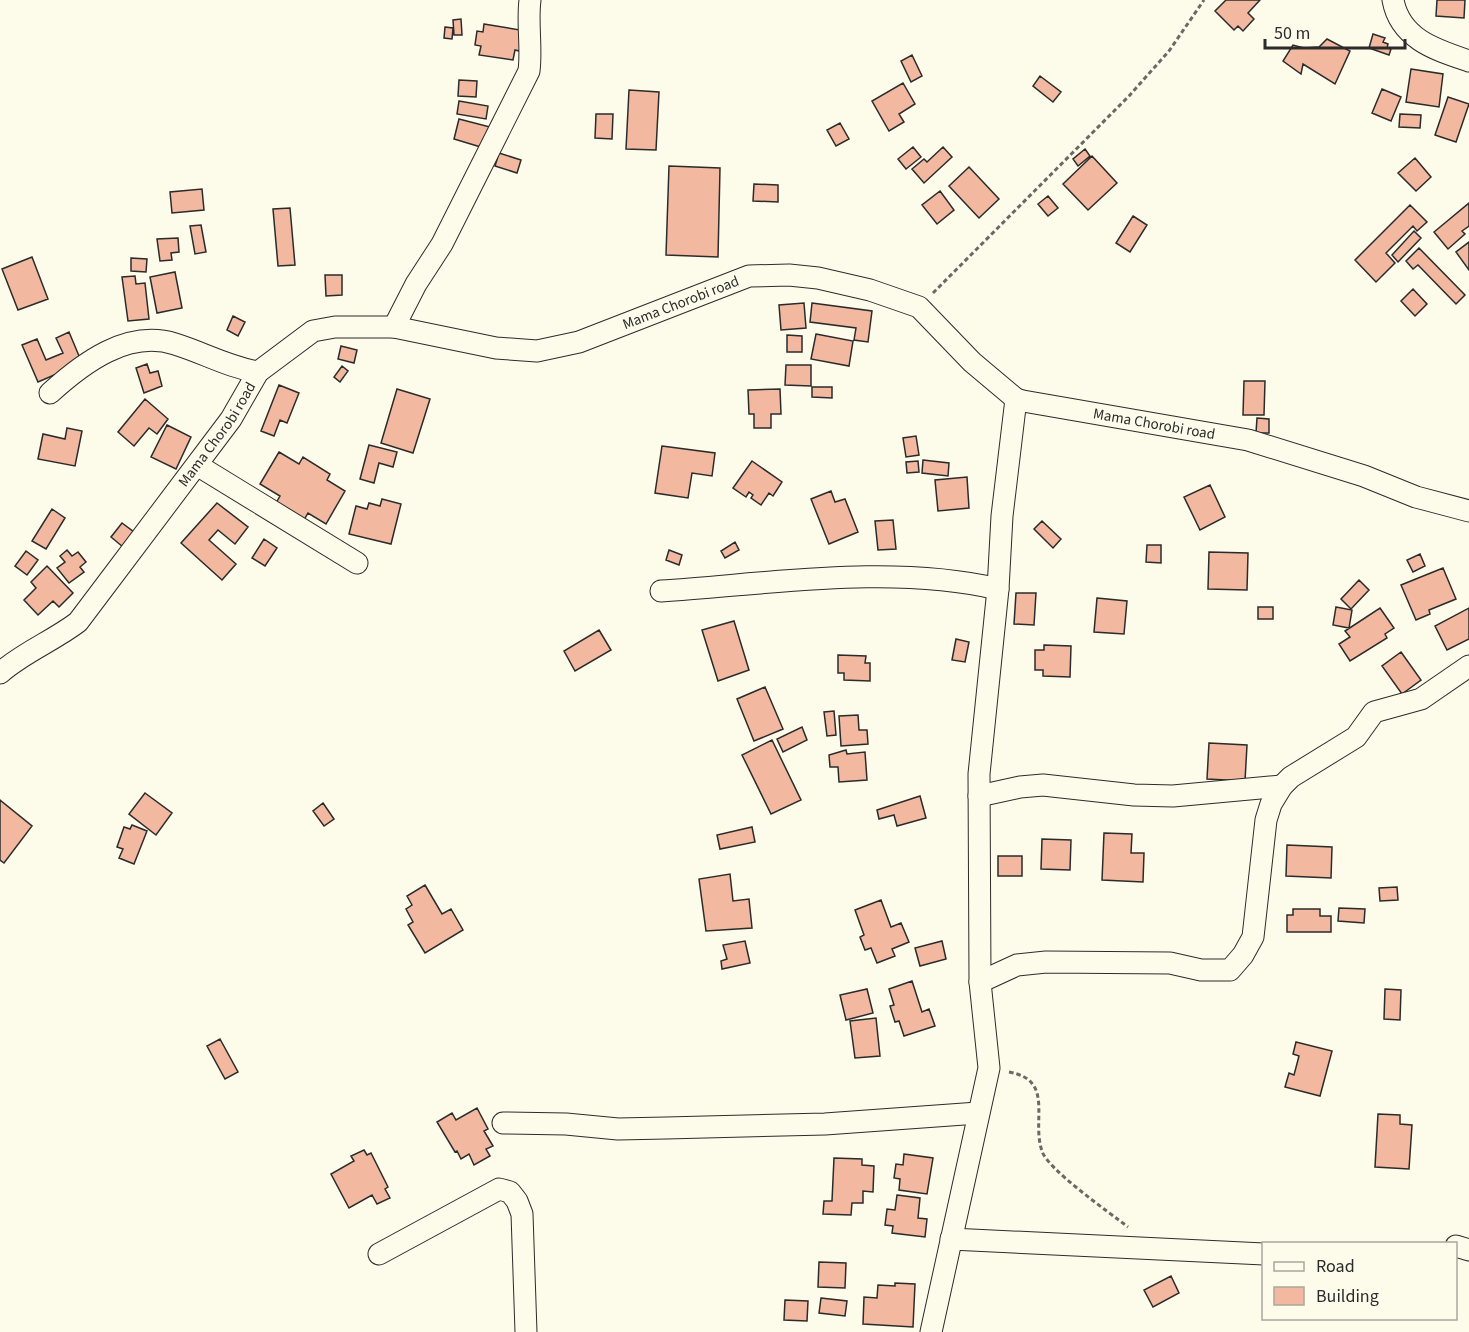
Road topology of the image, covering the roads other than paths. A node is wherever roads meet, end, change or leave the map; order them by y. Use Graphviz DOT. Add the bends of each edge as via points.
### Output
graph roads {
  1 [pos="531,0"];
  2 [pos="1393,0"];
  3 [pos="1469,62"];
  4 [pos="393,327"];
  5 [pos="258,372"];
  6 [pos="50,393"];
  7 [pos="1016,399"];
  8 [pos="197,465"];
  9 [pos="1469,511"];
  10 [pos="357,563"];
  11 [pos="998,589"];
  12 [pos="661,591"];
  13 [pos="1469,666"];
  14 [pos="0,673"];
  15 [pos="1282,786"];
  16 [pos="979,796"];
  17 [pos="980,982"];
  18 [pos="978,1113"];
  19 [pos="502,1123"];
  20 [pos="951,1239"];
  21 [pos="379,1254"];
  22 [pos="1262,1254"];
  23 [pos="526,1332"];
  24 [pos="931,1332"];
  1 -- 4 [label="street" via="529,71 442,244"];
  2 -- 3 [label="street" via="1400,22 1418,40"];
  4 -- 5 [label="street, Mama Chorobi road" via="314,331"];
  4 -- 7 [label="street, Mama Chorobi road" via="496,348 537,351 579,342 734,280 789,275 845,283 919,307 972,362"];
  5 -- 6 [label="street" via="147,339 83,365"];
  5 -- 8 [label="street, Mama Chorobi road" via="231,419"];
  7 -- 9 [label="street, Mama Chorobi road" via="1248,440 1364,476 1427,501"];
  7 -- 11 [label="street"];
  8 -- 10 [label="street"];
  8 -- 14 [label="street, Mama Chorobi road" via="78,622 60,636 18,657"];
  11 -- 12 [label="street" via="950,579 889,576"];
  11 -- 16 [label="street"];
  13 -- 15 [label="street" via="1421,699 1374,712 1356,737"];
  15 -- 16 [label="street" via="1173,796 1043,785"];
  15 -- 17 [label="street" via="1266,820 1253,937 1230,970 1201,970 1170,963 1046,962 1017,965"];
  16 -- 17 [label="street"];
  17 -- 18 [label="street" via="989,1068"];
  18 -- 19 [label="street" via="825,1124 666,1128"];
  18 -- 20 [label="street"];
  20 -- 22 [label="street"];
  20 -- 24 [label="street"];
  21 -- 23 [label="street" via="499,1189 510,1192 522,1214"];
}
